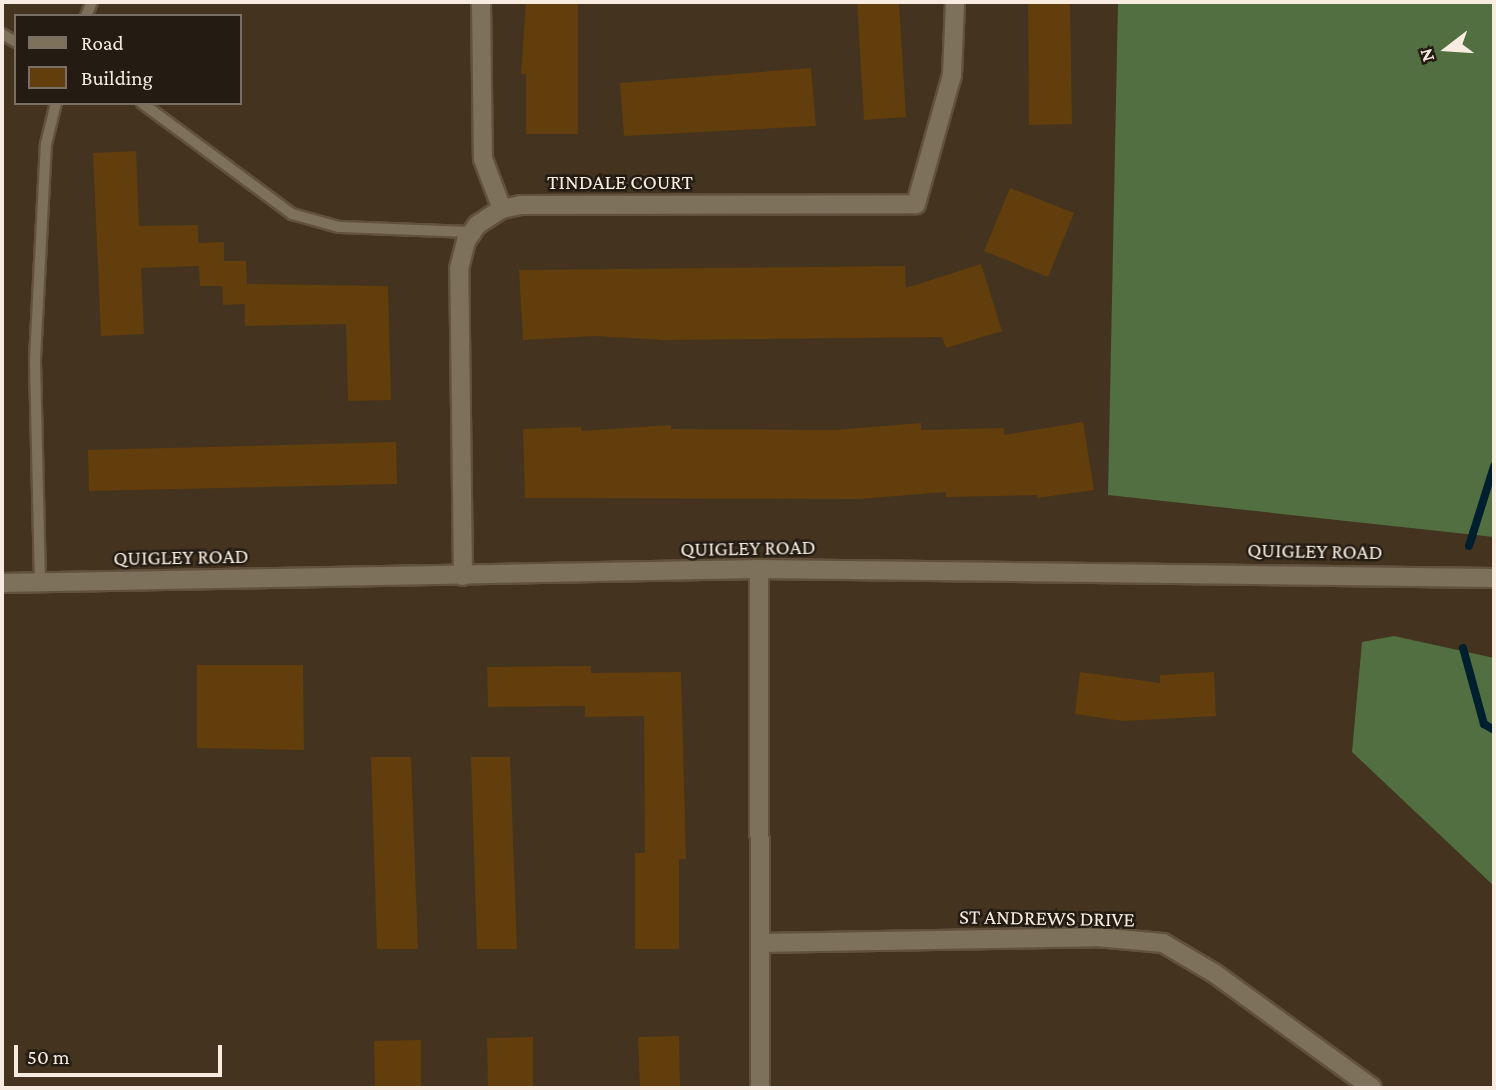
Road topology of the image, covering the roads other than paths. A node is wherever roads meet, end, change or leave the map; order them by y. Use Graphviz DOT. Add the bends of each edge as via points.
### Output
graph roads {
  1 [pos="481,2"];
  2 [pos="955,2"];
  3 [pos="56,105"];
  4 [pos="145,105"];
  5 [pos="502,209"];
  6 [pos="471,232"];
  7 [pos="759,569"];
  8 [pos="463,576"];
  9 [pos="1494,578"];
  10 [pos="40,582"];
  11 [pos="2,583"];
  12 [pos="761,943"];
  13 [pos="760,1088"];
  14 [pos="1372,1088"];
  1 -- 5 [label="street" via="483,159"];
  2 -- 5 [label="street, TINDALE COURT" via="952,75 916,204 535,205"];
  3 -- 10 [label="lane" via="46,144 35,359"];
  4 -- 6 [label="lane" via="292,214 339,227"];
  5 -- 6 [label="street"];
  6 -- 8 [label="street" via="459,269"];
  7 -- 8 [label="street, QUIGLEY ROAD"];
  7 -- 9 [label="street, QUIGLEY ROAD"];
  7 -- 12 [label="street"];
  8 -- 10 [label="street, QUIGLEY ROAD"];
  10 -- 11 [label="street, QUIGLEY ROAD"];
  12 -- 13 [label="street"];
  12 -- 14 [label="street, ST ANDREWS DRIVE" via="1096,937 1163,943 1214,973"];
}
